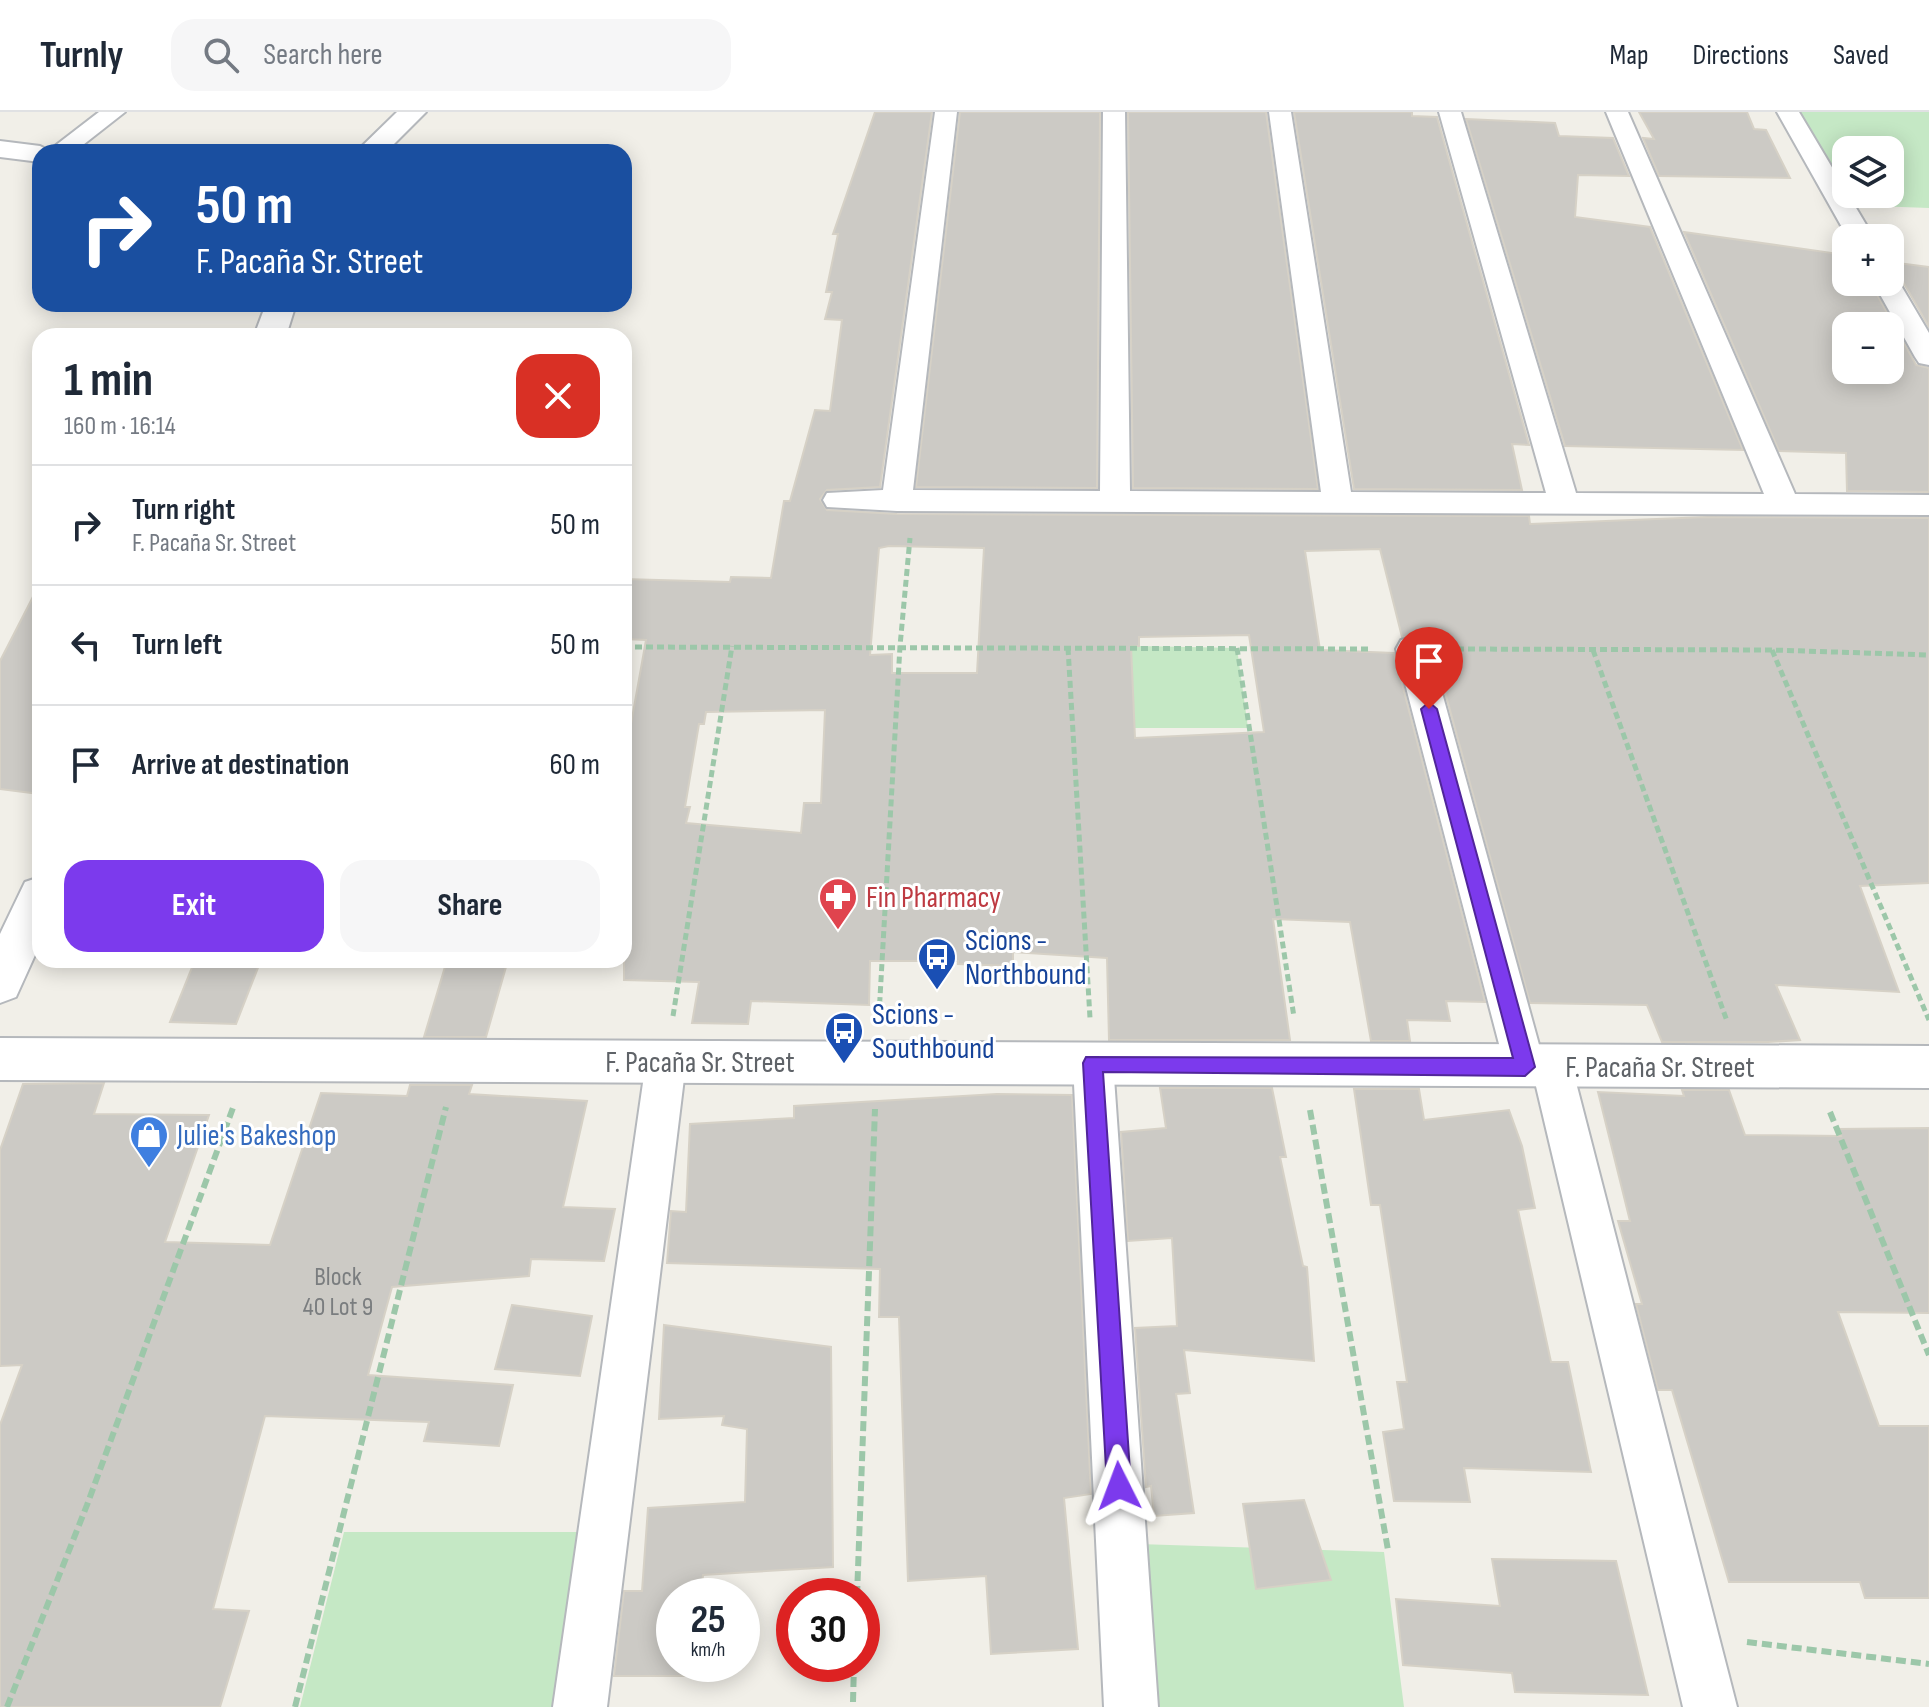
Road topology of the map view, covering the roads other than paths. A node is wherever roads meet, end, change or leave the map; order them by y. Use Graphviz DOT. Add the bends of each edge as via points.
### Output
graph roads {
  1 [pos="114,112"];
  2 [pos="413,112"];
  3 [pos="946,112"];
  4 [pos="1114,112"];
  5 [pos="1280,112"];
  6 [pos="1450,112"];
  7 [pos="1617,112"];
  8 [pos="1788,112"];
  9 [pos="70,144"];
  10 [pos="379,144"];
  11 [pos="0,149"];
  12 [pos="32,153"];
  13 [pos="1853,224"];
  14 [pos="1894,296"];
  15 [pos="1929,357"];
  16 [pos="838,500"];
  17 [pos="905,501"];
  18 [pos="1115,502"];
  19 [pos="1338,503"];
  20 [pos="1564,504"];
  21 [pos="1784,505"];
  22 [pos="1929,505"];
  23 [pos="1413,649"];
  24 [pos="32,913"];
  25 [pos="0,983"];
  26 [pos="0,1059"];
  27 [pos="666,1062"];
  28 [pos="1093,1063"];
  29 [pos="1539,1067"];
  30 [pos="1929,1067"];
  31 [pos="580,1707"];
  32 [pos="1131,1707"];
  33 [pos="1710,1707"];
  1 -- 9 [label="street"];
  2 -- 10 [label="street"];
  3 -- 17 [label="street"];
  4 -- 18 [label="street"];
  5 -- 19 [label="street"];
  6 -- 20 [label="street"];
  7 -- 21 [label="street"];
  8 -- 13 [label="street"];
  11 -- 12 [label="street"];
  14 -- 15 [label="street"];
  16 -- 17 [label="street"];
  17 -- 18 [label="street"];
  18 -- 19 [label="street"];
  19 -- 20 [label="street"];
  20 -- 21 [label="street"];
  21 -- 22 [label="street"];
  23 -- 29 [label="street"];
  24 -- 25 [label="street"];
  26 -- 27 [label="street, F. Pacaña Sr. Street"];
  27 -- 28 [label="street, F. Pacaña Sr. Street"];
  27 -- 31 [label="street"];
  28 -- 29 [label="street, F. Pacaña Sr. Street"];
  28 -- 32 [label="street"];
  29 -- 30 [label="street, F. Pacaña Sr. Street"];
  29 -- 33 [label="street"];
}
